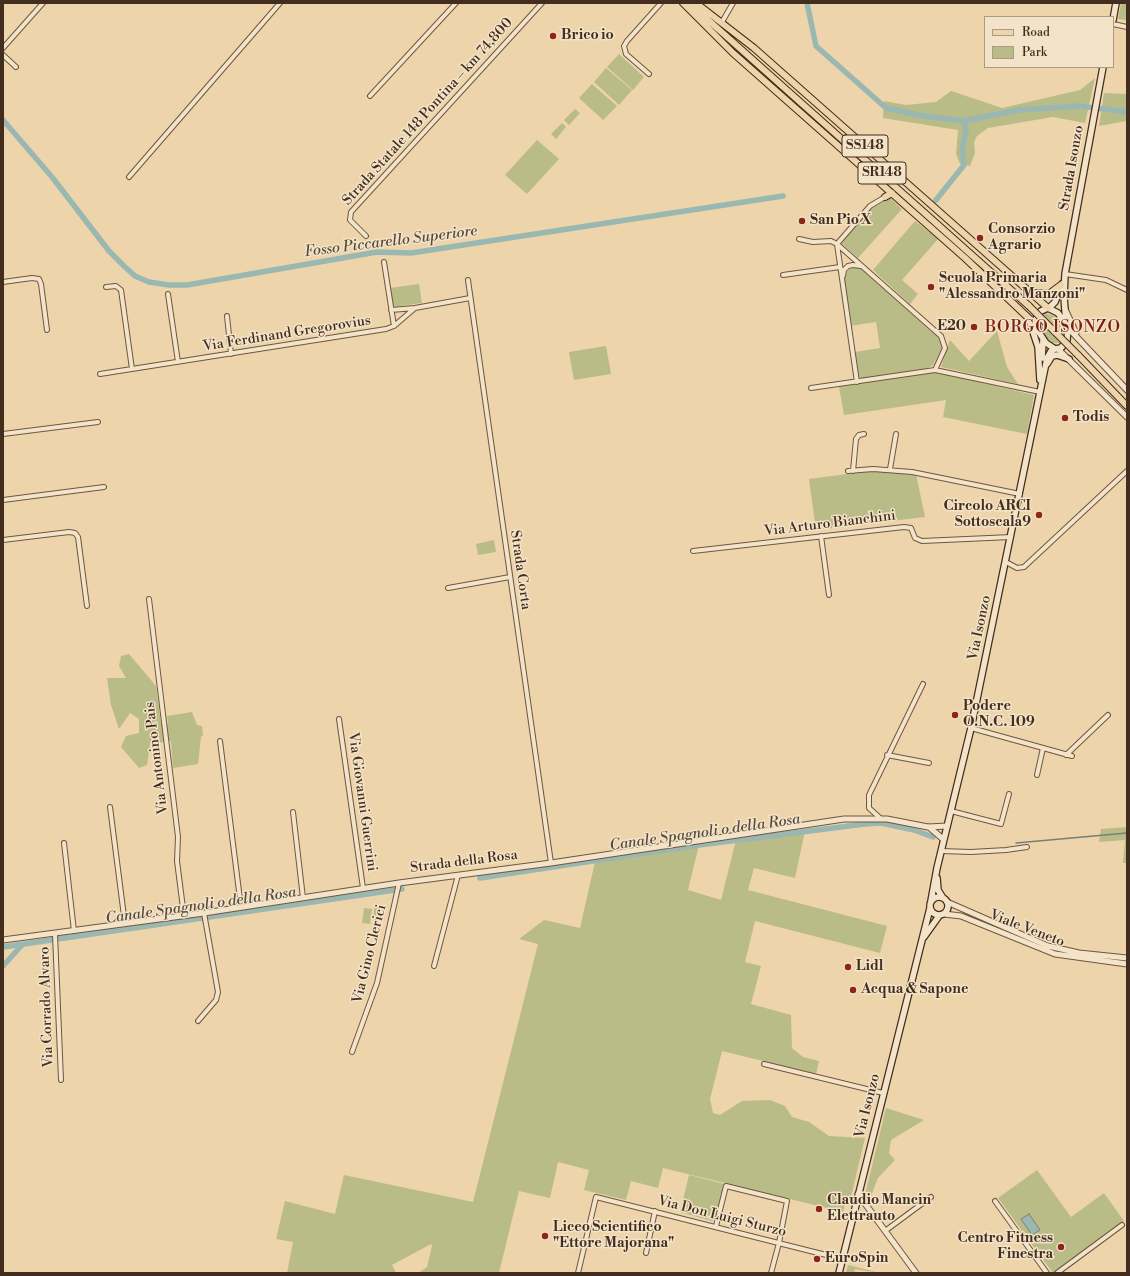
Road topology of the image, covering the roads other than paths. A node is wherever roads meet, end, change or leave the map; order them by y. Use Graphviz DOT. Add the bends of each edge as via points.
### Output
graph roads {
  1 [pos="43,3"];
  2 [pos="280,3"];
  3 [pos="456,3"];
  4 [pos="542,3"];
  5 [pos="661,3"];
  6 [pos="683,3"];
  7 [pos="689,3"];
  8 [pos="696,3"];
  9 [pos="733,3"];
  10 [pos="1116,3"];
  11 [pos="1114,16"];
  12 [pos="722,22"];
  13 [pos="1114,24"];
  14 [pos="1127,27"];
  15 [pos="3,48"];
  16 [pos="3,55"];
  17 [pos="16,67"];
  18 [pos="1103,68"];
  19 [pos="649,74"];
  20 [pos="370,96"];
  21 [pos="128,176"];
  22 [pos="892,193"];
  23 [pos="885,197"];
  24 [pos="366,236"];
  25 [pos="799,239"];
  26 [pos="837,244"];
  27 [pos="384,262"];
  28 [pos="861,266"];
  29 [pos="840,267"];
  30 [pos="1065,274"];
  31 [pos="783,275"];
  32 [pos="468,280"];
  33 [pos="3,282"];
  34 [pos="843,285"];
  35 [pos="1061,285"];
  36 [pos="106,287"];
  37 [pos="1127,290"];
  38 [pos="1031,293"];
  39 [pos="168,294"];
  40 [pos="470,298"];
  41 [pos="415,308"];
  42 [pos="1048,308"];
  43 [pos="1065,308"];
  44 [pos="391,310"];
  45 [pos="227,316"];
  46 [pos="1029,318"];
  47 [pos="1036,325"];
  48 [pos="394,326"];
  49 [pos="1067,326"];
  50 [pos="46,330"];
  51 [pos="1043,340"];
  52 [pos="1082,342"];
  53 [pos="1056,349"];
  54 [pos="231,354"];
  55 [pos="1069,359"];
  56 [pos="178,362"];
  57 [pos="1043,365"];
  58 [pos="132,369"];
  59 [pos="935,370"];
  60 [pos="100,374"];
  61 [pos="857,382"];
  62 [pos="811,388"];
  63 [pos="1127,390"];
  64 [pos="1040,392"];
  65 [pos="1127,406"];
  66 [pos="1127,417"];
  67 [pos="98,422"];
  68 [pos="3,434"];
  69 [pos="864,434"];
  70 [pos="896,434"];
  71 [pos="890,470"];
  72 [pos="853,471"];
  73 [pos="1127,471"];
  74 [pos="848,472"];
  75 [pos="104,487"];
  76 [pos="1020,494"];
  77 [pos="3,500"];
  78 [pos="821,536"];
  79 [pos="1011,537"];
  80 [pos="3,540"];
  81 [pos="693,551"];
  82 [pos="1006,562"];
  83 [pos="510,577"];
  84 [pos="448,588"];
  85 [pos="829,595"];
  86 [pos="149,599"];
  87 [pos="87,606"];
  88 [pos="923,684"];
  89 [pos="1108,715"];
  90 [pos="339,719"];
  91 [pos="971,728"];
  92 [pos="220,741"];
  93 [pos="1043,748"];
  94 [pos="887,755"];
  95 [pos="1066,755"];
  96 [pos="1072,756"];
  97 [pos="929,763"];
  98 [pos="1037,775"];
  99 [pos="1009,794"];
  100 [pos="110,807"];
  101 [pos="951,811"];
  102 [pos="294,812"];
  103 [pos="880,818"];
  104 [pos="947,826"];
  105 [pos="928,827"];
  106 [pos="943,839"];
  107 [pos="64,843"];
  108 [pos="1027,847"];
  109 [pos="941,851"];
  110 [pos="551,863"];
  111 [pos="937,868"];
  112 [pos="458,875"];
  113 [pos="399,883"];
  114 [pos="363,888"];
  115 [pos="304,898"];
  116 [pos="945,900"];
  117 [pos="931,901"];
  118 [pos="241,908"];
  119 [pos="930,908"];
  120 [pos="204,913"];
  121 [pos="941,915"];
  122 [pos="184,916"];
  123 [pos="125,924"];
  124 [pos="74,931"];
  125 [pos="55,934"];
  126 [pos="3,940"];
  127 [pos="920,944"];
  128 [pos="1127,958"];
  129 [pos="1127,964"];
  130 [pos="434,966"];
  131 [pos="198,1021"];
  132 [pos="352,1052"];
  133 [pos="764,1064"];
  134 [pos="61,1080"];
  135 [pos="883,1093"];
  136 [pos="858,1194"];
  137 [pos="931,1197"];
  138 [pos="995,1201"];
  139 [pos="655,1211"];
  140 [pos="1122,1225"];
  141 [pos="716,1226"];
  142 [pos="885,1230"];
  143 [pos="779,1243"];
  144 [pos="646,1253"];
  145 [pos="842,1259"];
  146 [pos="578,1273"];
  147 [pos="771,1273"];
  148 [pos="839,1273"];
  149 [pos="916,1273"];
  150 [pos="1048,1273"];
  151 [pos="1057,1273"];
  1 -- 15 [label="street"];
  2 -- 21 [label="street"];
  3 -- 20 [label="street"];
  4 -- 24 [label="street, Strada Statale 148 Pontina – km 74,800" via="351,212 350,220"];
  5 -- 19 [label="street" via="624,46 626,54"];
  6 -- 22 [label="main road" via="738,57"];
  7 -- 65 [label="main road, SR148, bridge" via="1030,306"];
  8 -- 12 [label="main road, SS148"];
  9 -- 12 [label="street"];
  10 -- 11 [label="main road"];
  12 -- 38 [label="main road, SS148"];
  13 -- 14 [label="street"];
  16 -- 17 [label="street"];
  18 -- 30 [label="main road, Strada Isonzo"];
  22 -- 23 [label="main road"];
  22 -- 46 [label="main road"];
  23 -- 26 [label="street" via="870,206"];
  25 -- 26 [label="street" via="813,242 830,241"];
  26 -- 28 [label="street"];
  26 -- 29 [label="street"];
  27 -- 44 [label="street"];
  28 -- 34 [label="street" via="853,265 846,268 843,273"];
  28 -- 59 [label="street" via="941,336 945,348"];
  29 -- 31 [label="street"];
  29 -- 34 [label="street"];
  30 -- 35 [label="main road"];
  30 -- 37 [label="street" via="1106,280"];
  30 -- 43 [label="main road"];
  32 -- 40 [label="street, Strada Corta"];
  33 -- 50 [label="street" via="32,278 39,280"];
  34 -- 61 [label="street"];
  35 -- 38 [label="main road" via="1049,294"];
  35 -- 42 [label="main road" via="1056,300"];
  36 -- 58 [label="street" via="116,286 121,290"];
  38 -- 42 [label="main road, SS148"];
  39 -- 56 [label="street"];
  40 -- 41 [label="street"];
  40 -- 83 [label="street, Strada Corta"];
  41 -- 44 [label="street"];
  41 -- 48 [label="street, Via Ferdinand Gregorovius"];
  42 -- 47 [label="main road" via="1037,315"];
  42 -- 49 [label="main road" via="1058,313"];
  43 -- 49 [label="main road"];
  43 -- 52 [label="street" via="1073,329"];
  44 -- 48 [label="street"];
  45 -- 54 [label="street"];
  46 -- 47 [label="main road"];
  46 -- 57 [label="main road"];
  47 -- 51 [label="main road"];
  48 -- 54 [label="street, Via Ferdinand Gregorovius"];
  49 -- 52 [label="street"];
  49 -- 53 [label="main road" via="1065,344"];
  51 -- 53 [label="main road"];
  51 -- 57 [label="main road"];
  52 -- 63 [label="street"];
  53 -- 55 [label="street"];
  53 -- 57 [label="main road" via="1049,353"];
  54 -- 56 [label="street, Via Ferdinand Gregorovius"];
  55 -- 57 [label="main road" via="1061,355 1055,356"];
  55 -- 66 [label="street"];
  56 -- 58 [label="street, Via Ferdinand Gregorovius"];
  57 -- 64 [label="main road, Via Isonzo"];
  58 -- 60 [label="street, Via Ferdinand Gregorovius"];
  59 -- 61 [label="street"];
  59 -- 64 [label="street"];
  61 -- 62 [label="street"];
  64 -- 76 [label="main road, Via Isonzo"];
  67 -- 68 [label="street"];
  69 -- 72 [label="street" via="856,439"];
  70 -- 71 [label="street"];
  71 -- 72 [label="street"];
  71 -- 76 [label="street" via="925,474"];
  72 -- 74 [label="street"];
  73 -- 82 [label="street" via="1024,567 1017,568"];
  75 -- 77 [label="street"];
  76 -- 79 [label="main road, Via Isonzo"];
  78 -- 79 [label="street, Via Arturo Bianchini" via="904,527 911,528 915,538 922,541"];
  78 -- 81 [label="street, Via Arturo Bianchini"];
  78 -- 85 [label="street"];
  79 -- 82 [label="main road, Via Isonzo"];
  80 -- 87 [label="street" via="75,533 78,537"];
  82 -- 91 [label="main road, Via Isonzo"];
  83 -- 84 [label="street"];
  83 -- 110 [label="street, Strada Corta"];
  86 -- 122 [label="street, Via Antonino Pais" via="178,837 177,864"];
  88 -- 94 [label="street"];
  89 -- 95 [label="street"];
  90 -- 114 [label="street, Via Giovanni Guerrini"];
  91 -- 93 [label="street"];
  91 -- 101 [label="main road, Via Isonzo"];
  92 -- 118 [label="street"];
  93 -- 95 [label="street"];
  93 -- 98 [label="street"];
  94 -- 97 [label="street"];
  94 -- 103 [label="street" via="868,799 870,810"];
  95 -- 96 [label="street"];
  99 -- 101 [label="street" via="1001,824"];
  100 -- 123 [label="street"];
  101 -- 104 [label="main road, Via Isonzo"];
  102 -- 115 [label="street"];
  103 -- 105 [label="street, Strada della Rosa" via="903,820"];
  103 -- 110 [label="street, Strada della Rosa" via="844,820"];
  104 -- 105 [label="street, Strada della Rosa"];
  104 -- 106 [label="main road, Via Isonzo"];
  105 -- 106 [label="street, Strada della Rosa"];
  106 -- 109 [label="main road, Via Isonzo"];
  107 -- 124 [label="street"];
  108 -- 109 [label="street" via="979,852"];
  109 -- 111 [label="main road, Via Isonzo"];
  110 -- 112 [label="street, Strada della Rosa"];
  111 -- 116 [label="main road, Via Isonzo" via="938,890"];
  111 -- 117 [label="main road, Via Isonzo"];
  112 -- 113 [label="street, Strada della Rosa"];
  112 -- 130 [label="street"];
  113 -- 114 [label="street, Strada della Rosa"];
  113 -- 132 [label="street, Via Gino Clerici" via="377,983"];
  114 -- 115 [label="street, Strada della Rosa"];
  115 -- 118 [label="street, Strada della Rosa"];
  116 -- 117 [label="main road" via="937,897"];
  116 -- 121 [label="main road, Via Isonzo" via="948,908"];
  116 -- 128 [label="street, Viale Veneto" via="1048,946 1078,953"];
  117 -- 119 [label="main road, Via Isonzo"];
  118 -- 120 [label="street, Strada della Rosa"];
  119 -- 121 [label="main road" via="934,914"];
  119 -- 127 [label="main road, Via Isonzo"];
  120 -- 122 [label="street, Strada della Rosa"];
  120 -- 131 [label="street" via="218,992 216,1000"];
  121 -- 127 [label="main road, Via Isonzo" via="931,925"];
  121 -- 129 [label="street, Viale Veneto" via="961,916 1050,952"];
  122 -- 123 [label="street, Strada della Rosa"];
  123 -- 124 [label="street, Strada della Rosa"];
  124 -- 125 [label="street, Strada della Rosa"];
  125 -- 126 [label="street, Strada della Rosa"];
  125 -- 134 [label="street, Via Corrado Alvaro"];
  127 -- 135 [label="main road, Via Isonzo"];
  133 -- 135 [label="street"];
  135 -- 136 [label="main road, Via Isonzo"];
  136 -- 142 [label="street"];
  136 -- 145 [label="main road, Via Isonzo"];
  137 -- 142 [label="street"];
  138 -- 150 [label="street"];
  139 -- 141 [label="street, Via Don Luigi Sturzo"];
  139 -- 144 [label="street"];
  139 -- 146 [label="street, Via Don Luigi Sturzo" via="596,1197"];
  140 -- 151 [label="street"];
  141 -- 143 [label="street, Via Don Luigi Sturzo"];
  141 -- 143 [label="street" via="726,1186 787,1201"];
  142 -- 149 [label="street"];
  143 -- 145 [label="street, Via Don Luigi Sturzo"];
  143 -- 147 [label="street"];
  145 -- 148 [label="main road, Via Isonzo"];
}
